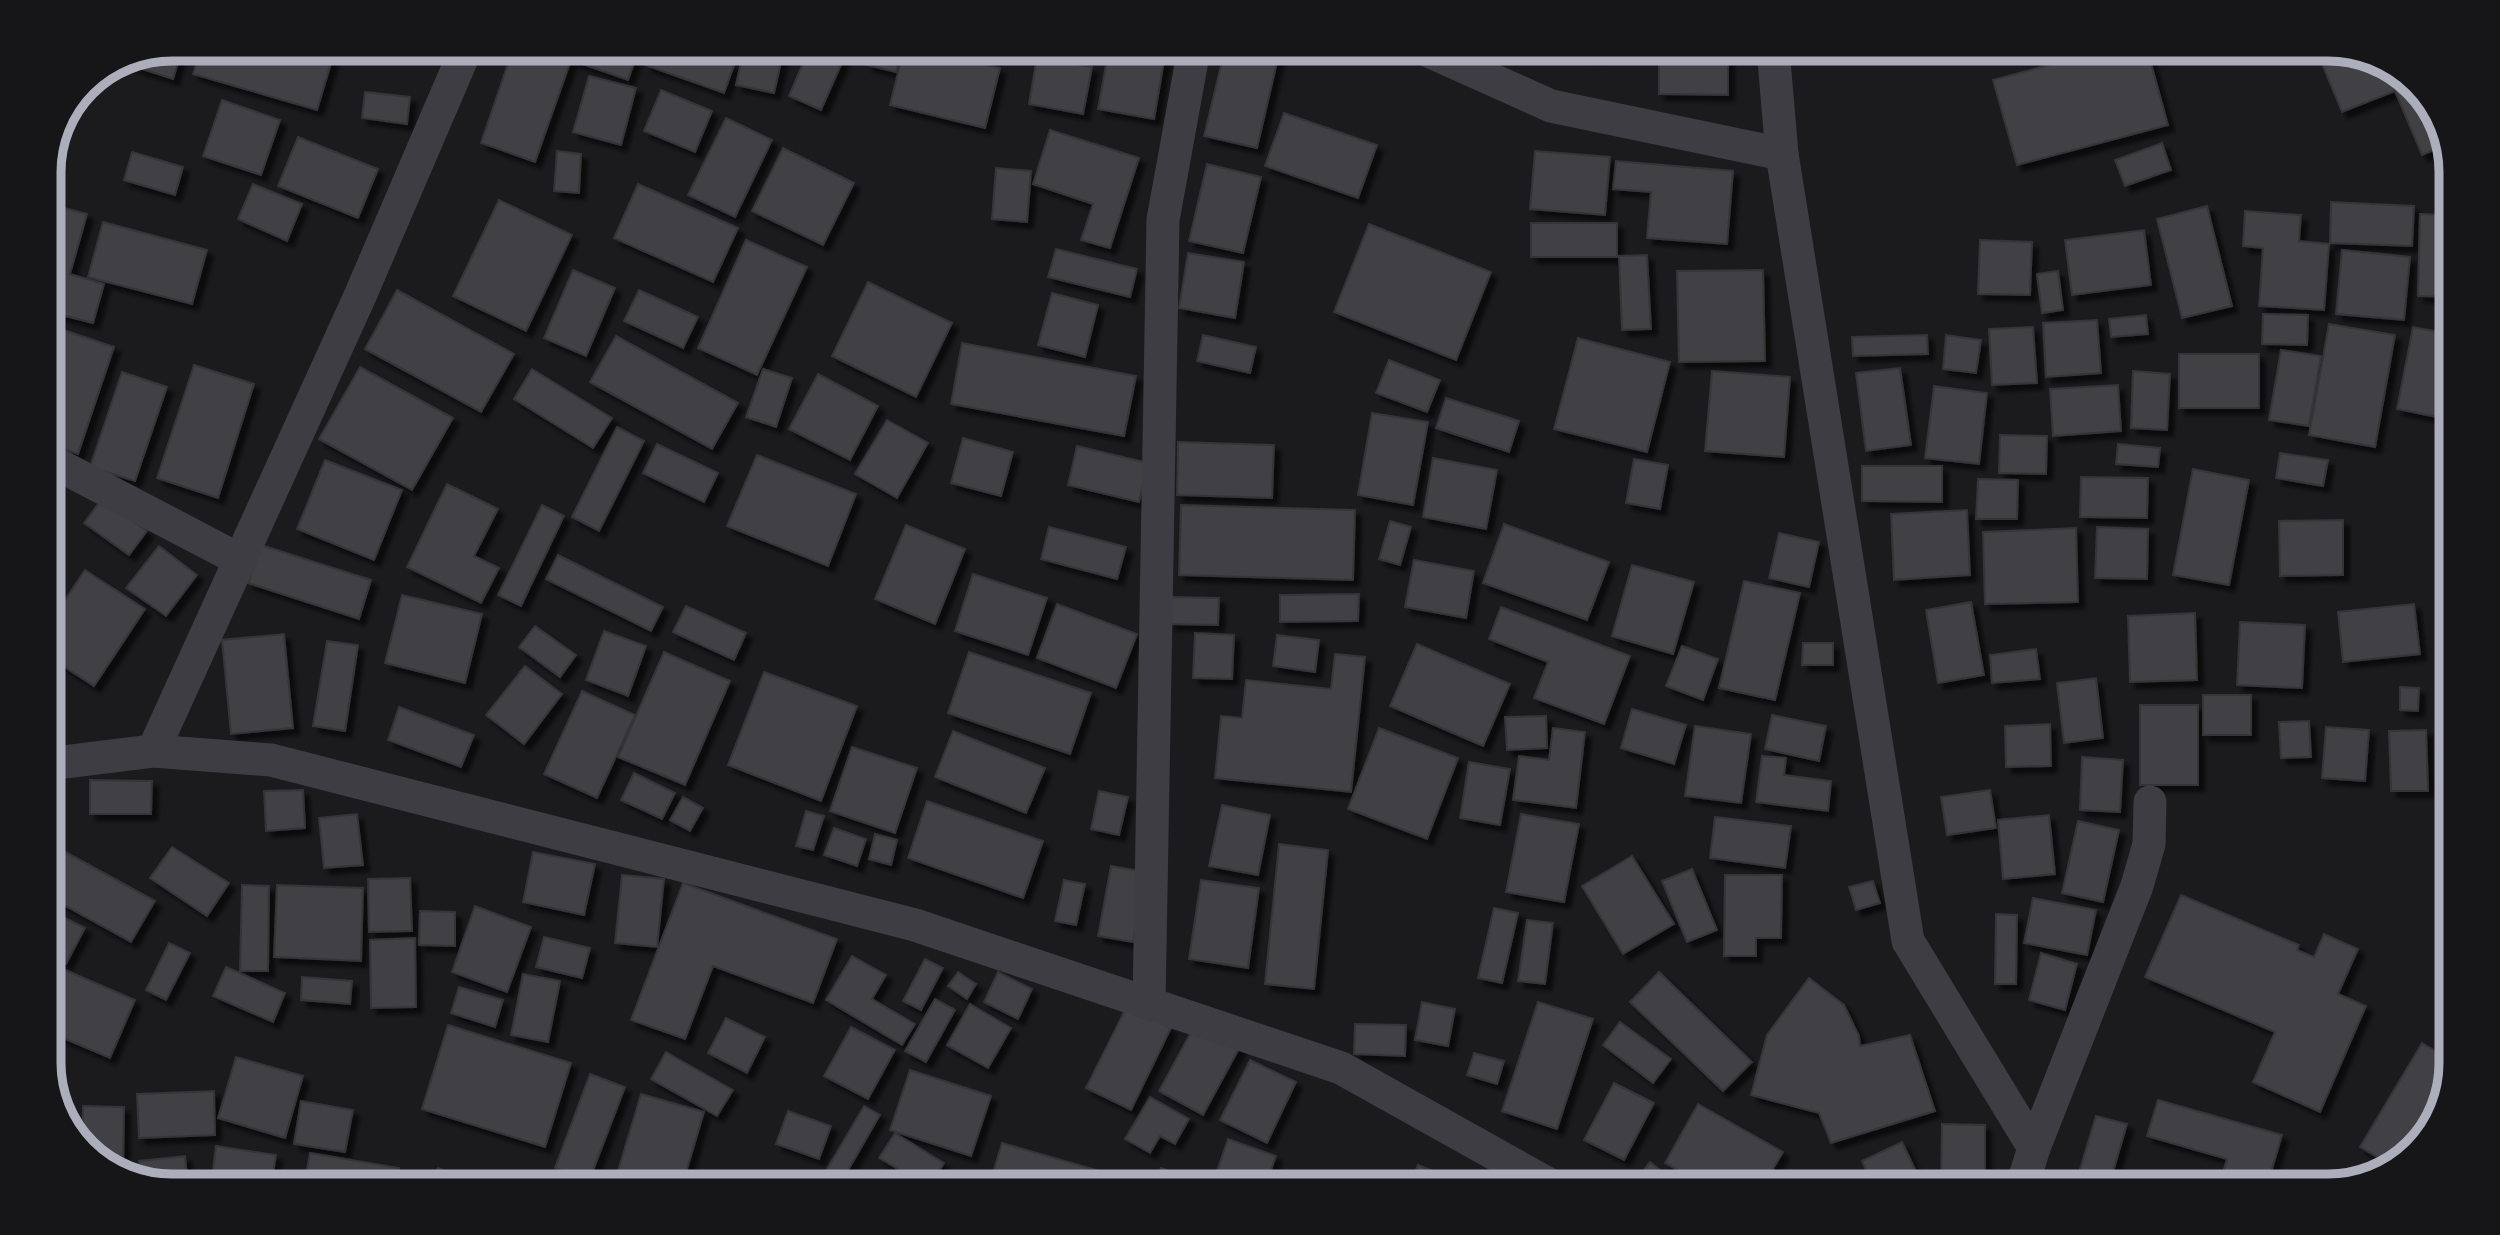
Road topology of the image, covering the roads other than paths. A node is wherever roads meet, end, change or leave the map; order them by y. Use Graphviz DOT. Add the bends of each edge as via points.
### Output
graph roads {
  1 [pos="461,61"];
  2 [pos="1192,61"];
  3 [pos="1451,61"];
  4 [pos="1774,61"];
  5 [pos="1782,154"];
  6 [pos="61,466"];
  7 [pos="240,560"];
  8 [pos="153,751"];
  9 [pos="61,762"];
  10 [pos="2150,802"];
  11 [pos="1149,1004"];
  12 [pos="2034,1148"];
  13 [pos="1531,1174"];
  14 [pos="2026,1174"];
  1 -- 7 [label="street"];
  2 -- 11 [label="street" via="1163,220"];
  3 -- 5 [label="street" via="1551,106"];
  4 -- 5 [label="street"];
  5 -- 12 [label="street" via="1909,941"];
  6 -- 7 [label="street"];
  7 -- 8 [label="street"];
  8 -- 9 [label="street"];
  8 -- 11 [label="street" via="271,760 915,925"];
  10 -- 12 [label="street" via="2149,844 2137,886"];
  11 -- 13 [label="street" via="1341,1068"];
  12 -- 14 [label="street"];
}
